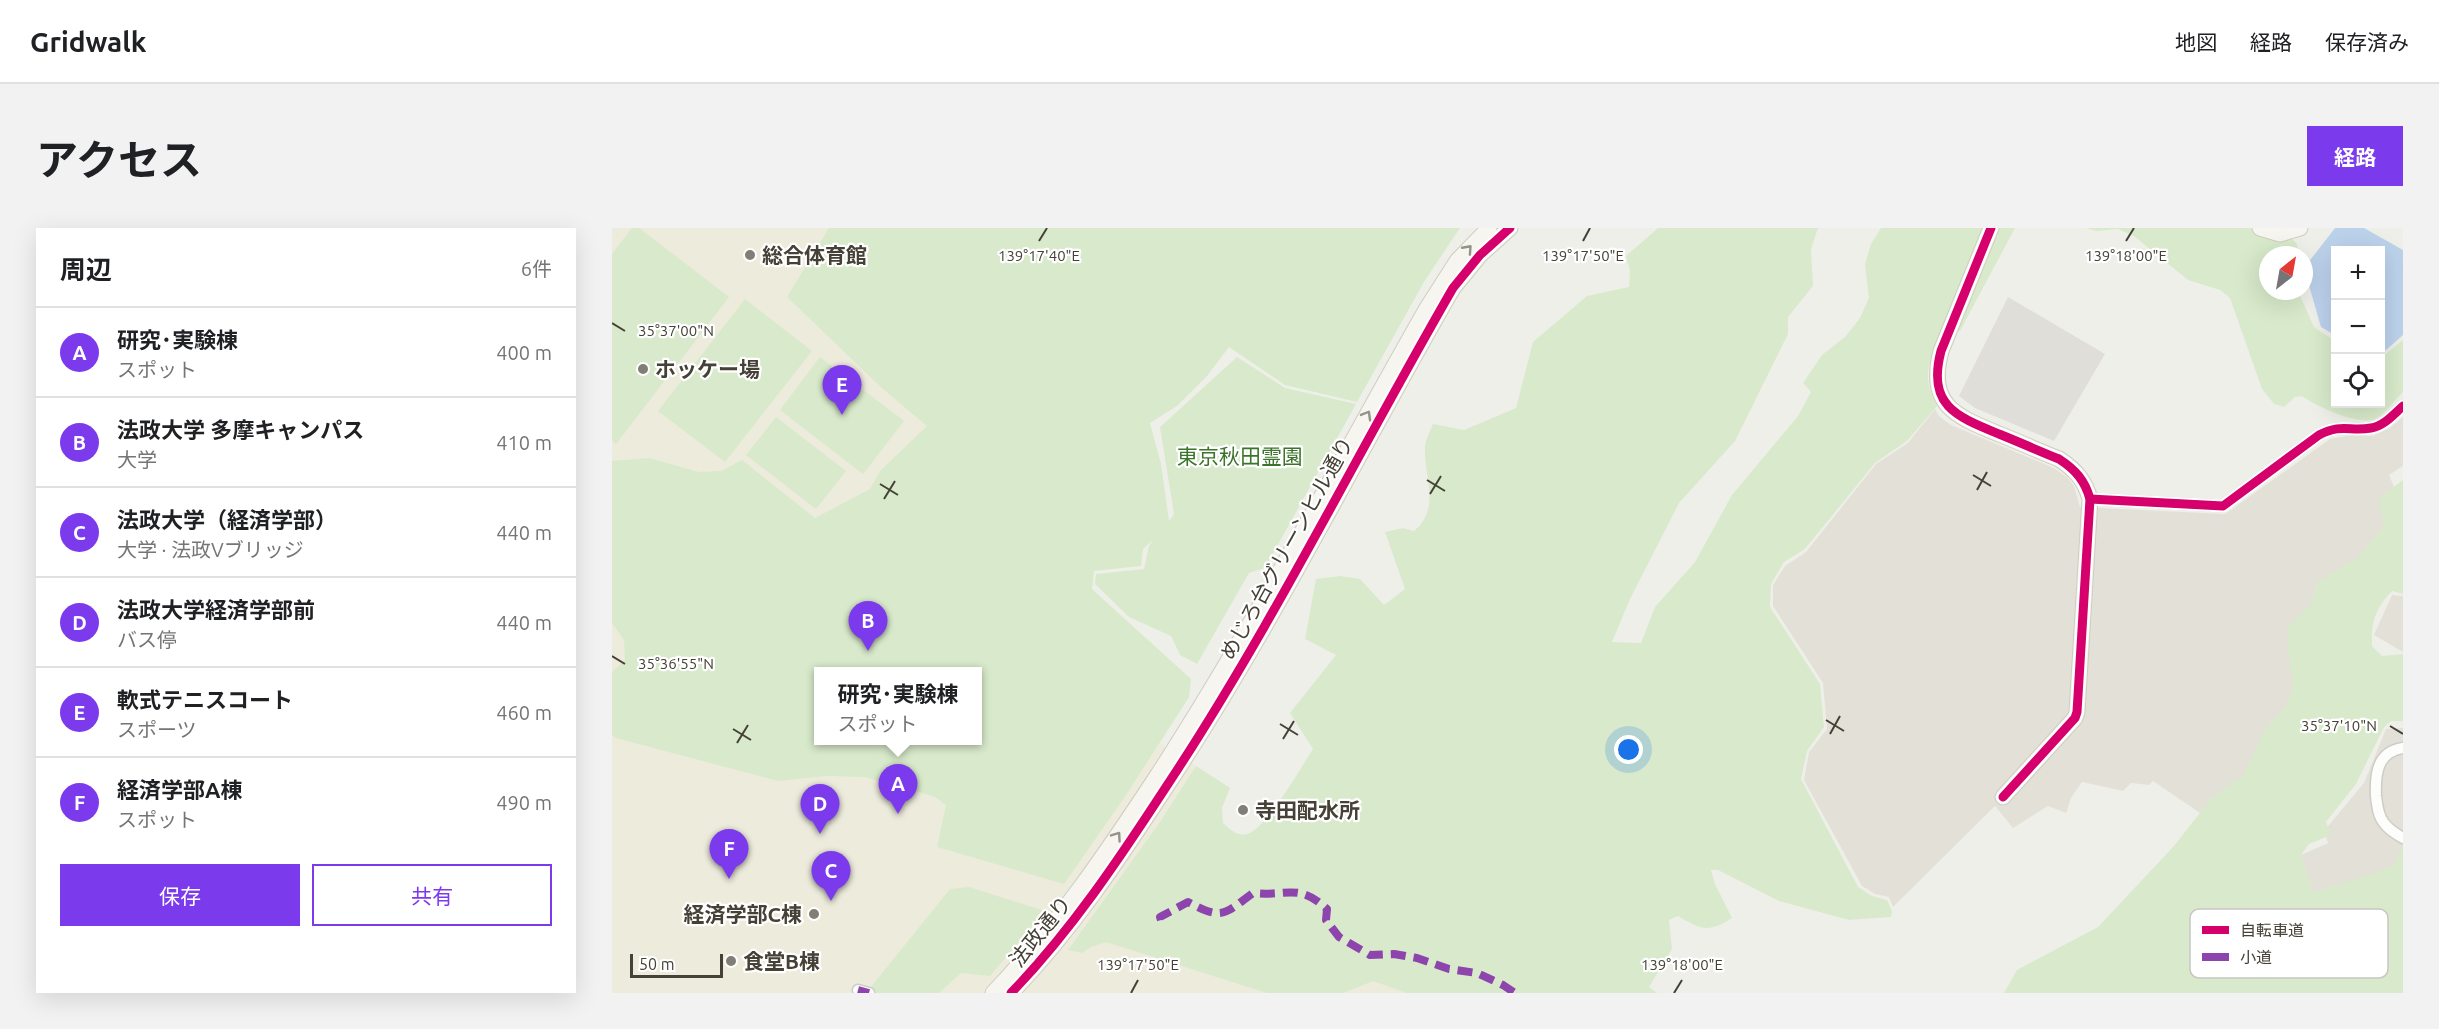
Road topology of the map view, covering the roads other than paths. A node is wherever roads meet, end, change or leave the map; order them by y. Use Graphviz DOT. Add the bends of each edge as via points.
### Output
graph roads {
  1 [pos="1489,228"];
  2 [pos="1991,228"];
  3 [pos="2260,228"];
  4 [pos="2300,228"];
  5 [pos="1508,229"];
  6 [pos="2403,406"];
  7 [pos="2090,499"];
  8 [pos="2403,748"];
  9 [pos="2003,797"];
  10 [pos="2403,838"];
  11 [pos="1090,887"];
  12 [pos="993,993"];
  13 [pos="1011,993"];
  11 -- 1 [label="street, めじろ台グリーンヒル通り, one-way" via="1210,692 1442,282"];
  2 -- 7 [label="street" via="1941,351 1936,371 1938,385 1948,405 1963,418 2072,467 2087,487"];
  3 -- 4 [label="street" via="2280,234"];
  5 -- 11 [label="street, めじろ台グリーンヒル通り" via="1480,255 1454,288 1187,756"];
  6 -- 7 [label="street" via="2371,428 2337,428 2319,435 2223,506"];
  7 -- 9 [label="street" via="2077,712"];
  8 -- 10 [label="street" via="2388,752 2375,774 2383,823"];
  11 -- 12 [label="street, 法政通り"];
  11 -- 13 [label="street, 法政通り" via="1053,947"];
}
